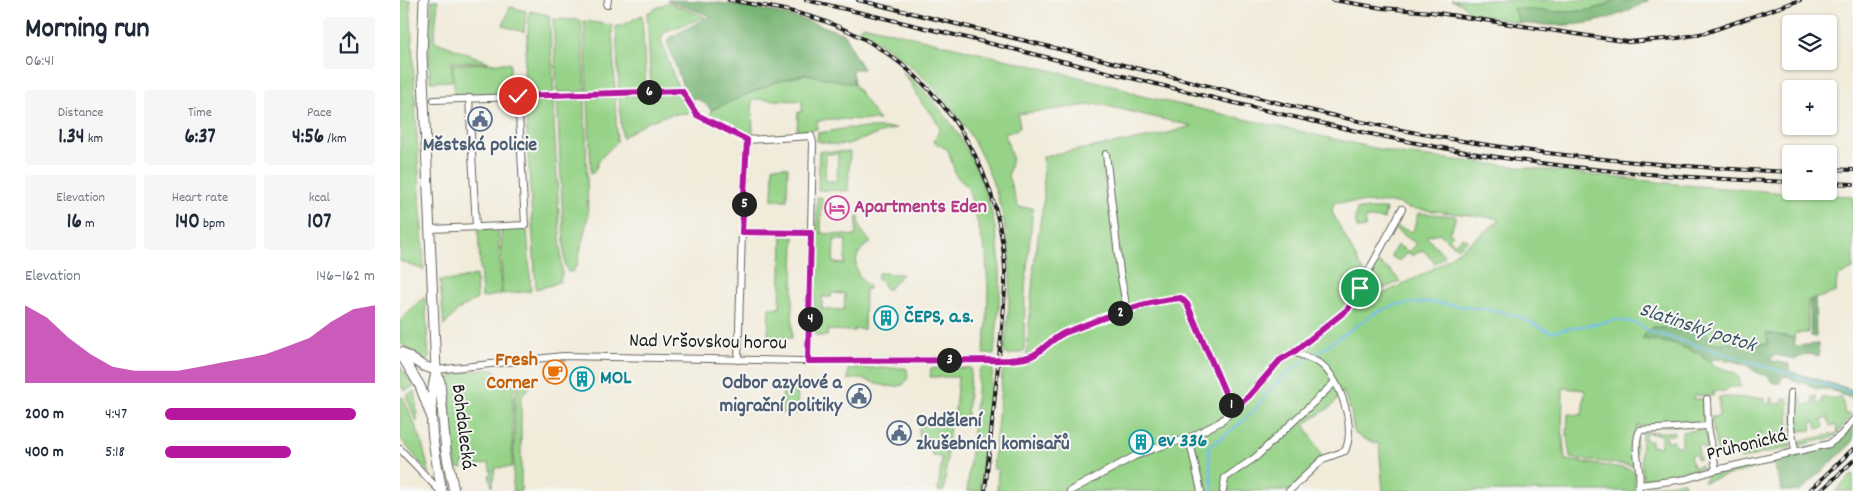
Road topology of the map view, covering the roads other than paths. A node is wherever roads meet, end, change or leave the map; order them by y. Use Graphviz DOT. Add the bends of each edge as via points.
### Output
graph roads {
  1 [pos="424,0"];
  2 [pos="518,96"];
  3 [pos="469,98"];
  4 [pos="434,100"];
  5 [pos="747,140"];
  6 [pos="1106,154"];
  7 [pos="1402,209"];
  8 [pos="476,227"];
  9 [pos="430,229"];
  10 [pos="742,232"];
  11 [pos="811,233"];
  12 [pos="1126,310"];
  13 [pos="400,352"];
  14 [pos="1294,352"];
  15 [pos="738,360"];
  16 [pos="808,361"];
  17 [pos="436,370"];
  18 [pos="1334,383"];
  19 [pos="1791,393"];
  20 [pos="1706,399"];
  21 [pos="1234,409"];
  22 [pos="431,415"];
  23 [pos="1853,420"];
  24 [pos="1708,426"];
  25 [pos="1189,438"];
  26 [pos="400,449"];
  27 [pos="1795,451"];
  28 [pos="1716,470"];
  29 [pos="1639,488"];
  30 [pos="441,491"];
  31 [pos="454,491"];
  32 [pos="1070,491"];
  33 [pos="1201,491"];
  34 [pos="1223,491"];
  35 [pos="1289,491"];
  1 -- 9 [label="main road" via="422,55"];
  2 -- 3 [label="street"];
  2 -- 5 [label="street" via="682,91 697,115"];
  2 -- 8 [label="street" via="525,224"];
  3 -- 4 [label="street"];
  3 -- 8 [label="street"];
  5 -- 10 [label="street"];
  5 -- 11 [label="street" via="811,136"];
  6 -- 12 [label="street"];
  7 -- 14 [label="street" via="1348,309"];
  8 -- 9 [label="street"];
  9 -- 17 [label="main road"];
  10 -- 11 [label="street"];
  10 -- 15 [label="street"];
  11 -- 16 [label="street"];
  12 -- 16 [label="street, Nad Vršovskou horou, bridge" via="1051,339 1027,358"];
  12 -- 21 [label="street, Nad Vršovskou horou" via="1162,299 1181,298 1187,304"];
  13 -- 17 [label="main road"];
  13 -- 22 [label="main road" via="420,386"];
  14 -- 18 [label="street" via="1326,370"];
  14 -- 21 [label="street" via="1272,368"];
  15 -- 16 [label="street, Nad Vršovskou horou"];
  15 -- 17 [label="street, Nad Vršovskou horou" via="563,356"];
  17 -- 22 [label="main road, Bohdalecká"];
  17 -- 31 [label="main road, Bohdalecká"];
  18 -- 34 [label="street" via="1256,457 1225,478"];
  18 -- 35 [label="street" via="1345,408 1348,444 1345,451 1323,459"];
  19 -- 27 [label="street" via="1790,421"];
  20 -- 24 [label="street"];
  21 -- 25 [label="street" via="1212,428"];
  22 -- 30 [label="main road, Bohdalecká" via="431,438"];
  23 -- 27 [label="street, Průhonická" via="1832,442"];
  24 -- 28 [label="street"];
  24 -- 29 [label="street" via="1640,430"];
  25 -- 32 [label="street" via="1135,456"];
  25 -- 33 [label="street"];
  26 -- 30 [label="street"];
  27 -- 28 [label="street, Průhonická"];
  28 -- 29 [label="street, Průhonická"];
}
